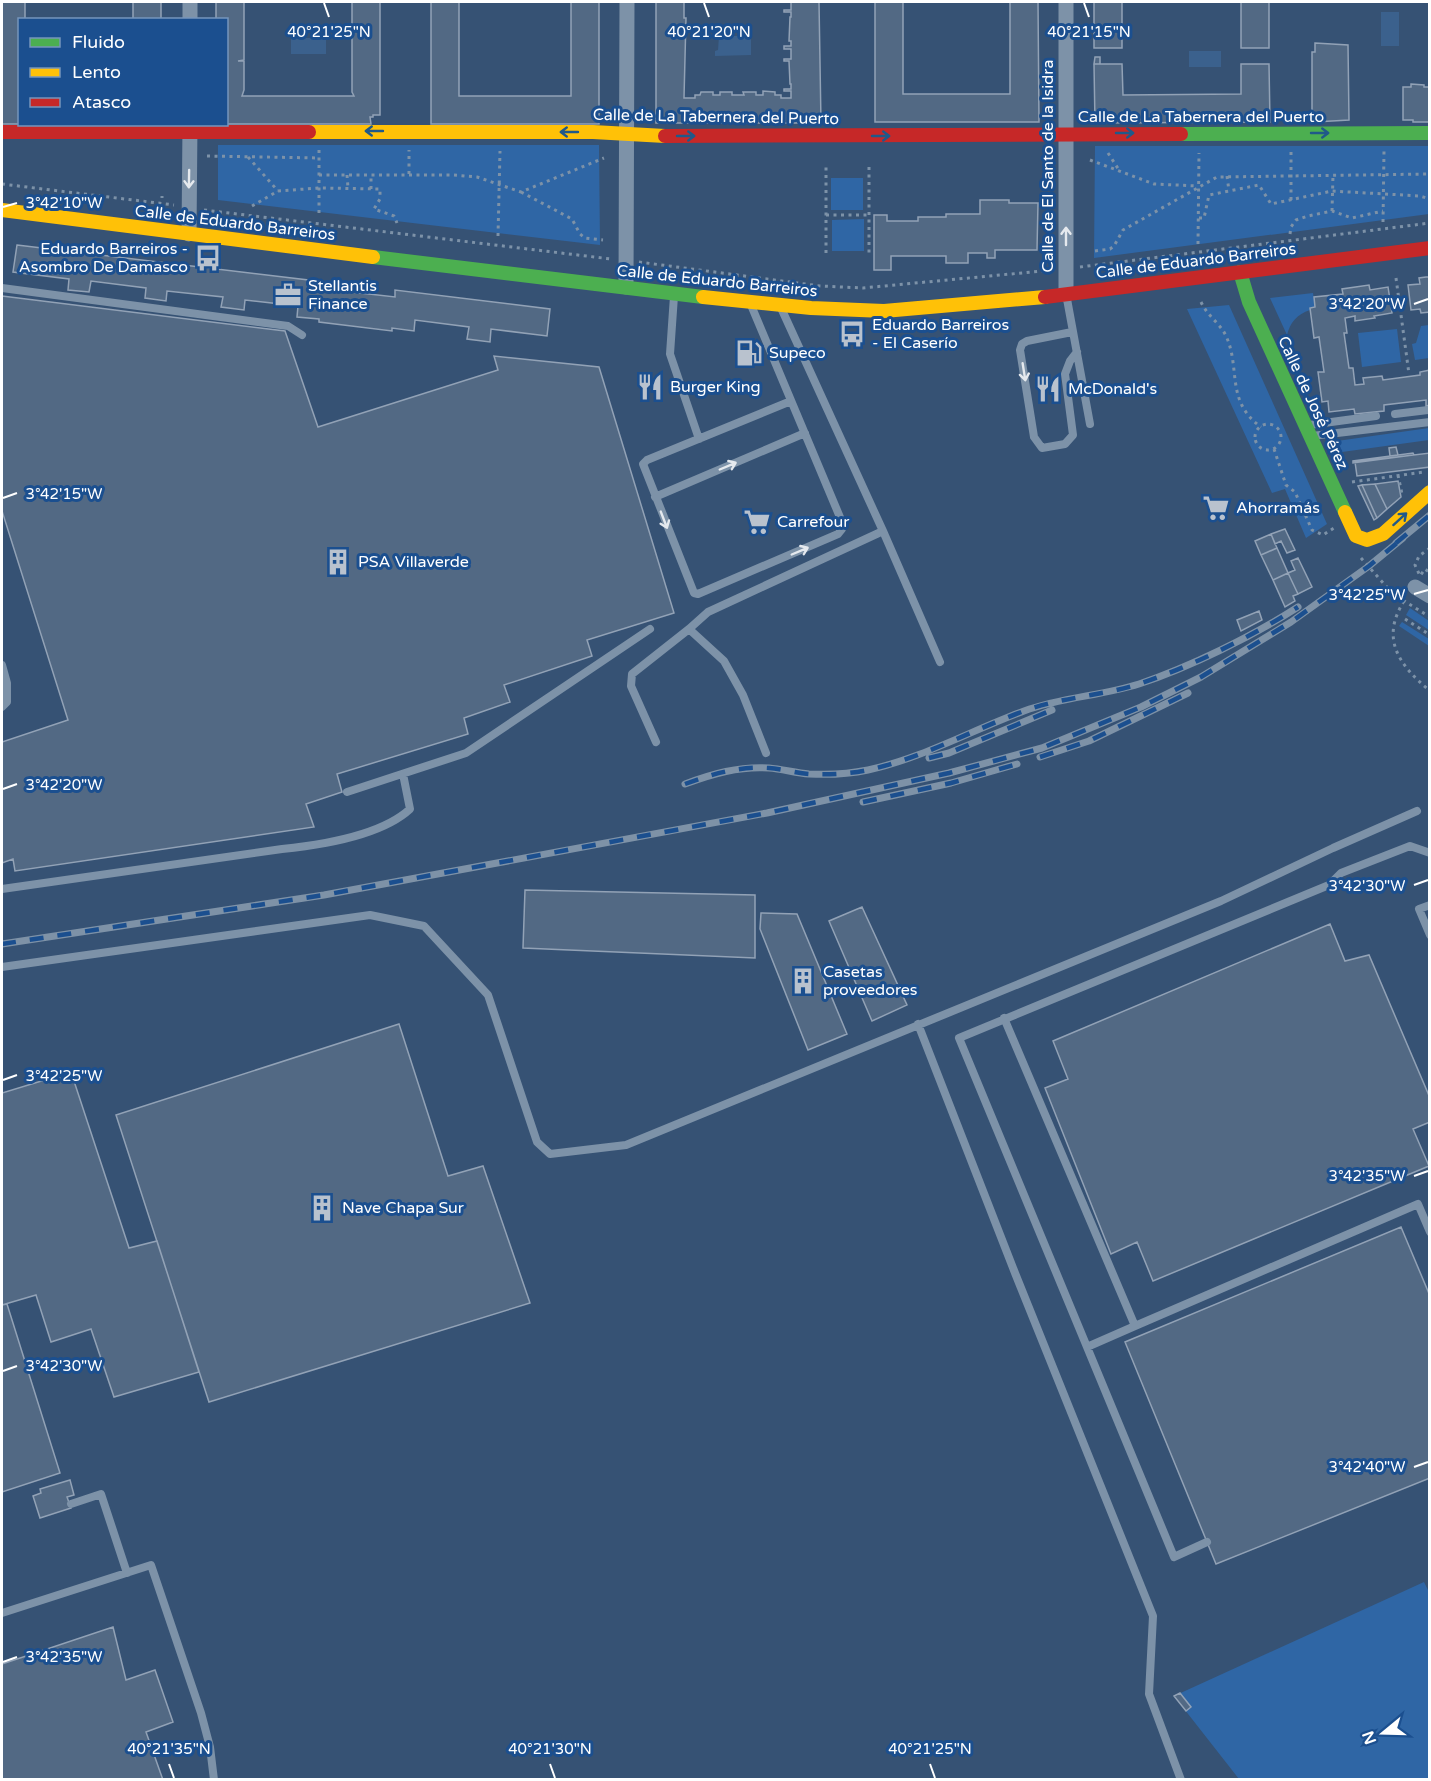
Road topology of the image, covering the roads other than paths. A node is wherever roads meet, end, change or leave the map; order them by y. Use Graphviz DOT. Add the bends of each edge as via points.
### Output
graph roads {
  1 [pos="190,2"];
  2 [pos="627,2"];
  3 [pos="1066,2"];
  4 [pos="190,18"];
  5 [pos="190,128"];
  6 [pos="2,132"];
  7 [pos="1066,133"];
  8 [pos="1430,133"];
  9 [pos="627,134"];
  10 [pos="3,211"];
  11 [pos="189,234"];
  12 [pos="1430,248"];
  13 [pos="1240,272"];
  14 [pos="2,288"];
  15 [pos="626,288"];
  16 [pos="674,293"];
  17 [pos="1066,295"];
  18 [pos="749,302"];
  19 [pos="780,306"];
  20 [pos="1072,332"];
  21 [pos="302,336"];
  22 [pos="1077,352"];
  23 [pos="791,401"];
  24 [pos="1428,410"];
  25 [pos="1395,414"];
  26 [pos="1376,416"];
  27 [pos="1430,422"];
  28 [pos="1090,424"];
  29 [pos="1308,430"];
  30 [pos="804,433"];
  31 [pos="699,439"];
  32 [pos="1430,492"];
  33 [pos="655,497"];
  34 [pos="883,531"];
  35 [pos="1415,587"];
  36 [pos="1430,596"];
  37 [pos="650,629"];
  38 [pos="689,629"];
  39 [pos="940,662"];
  40 [pos="2,665"];
  41 [pos="2,706"];
  42 [pos="656,742"];
  43 [pos="766,753"];
  44 [pos="403,774"];
  45 [pos="347,792"];
  46 [pos="1417,811"];
  47 [pos="1430,853"];
  48 [pos="2,889"];
  49 [pos="1430,905"];
  50 [pos="1430,935"];
  51 [pos="2,967"];
  52 [pos="1004,1018"];
  53 [pos="918,1024"];
  54 [pos="1430,1232"];
  55 [pos="1136,1326"];
  56 [pos="1087,1347"];
  57 [pos="71,1503"];
  58 [pos="1207,1542"];
  59 [pos="127,1573"];
  60 [pos="2,1613"];
  61 [pos="214,1779"];
  62 [pos="1181,1779"];
  1 -- 4 [label="street"];
  2 -- 9 [label="street"];
  3 -- 7 [label="street, Calle de El Santo de la Isidra"];
  5 -- 6 [label="street, Calle de La Tabernera del Puerto"];
  9 -- 5 [label="street, Calle de La Tabernera del Puerto, one-way"];
  5 -- 11 [label="street, one-way"];
  7 -- 8 [label="street, Calle de La Tabernera del Puerto, one-way"];
  9 -- 7 [label="street, Calle de La Tabernera del Puerto, one-way"];
  17 -- 7 [label="street, Calle de El Santo de la Isidra, one-way"];
  9 -- 15 [label="street"];
  10 -- 11 [label="street, Calle de Eduardo Barreiros"];
  11 -- 15 [label="street, Calle de Eduardo Barreiros"];
  12 -- 13 [label="street, Calle de Eduardo Barreiros"];
  13 -- 17 [label="street, Calle de Eduardo Barreiros"];
  13 -- 29 [label="street, Calle de José Pérez" via="1249,302"];
  14 -- 21 [label="lane" via="288,326"];
  15 -- 16 [label="street, Calle de Eduardo Barreiros"];
  16 -- 18 [label="street, Calle de Eduardo Barreiros"];
  16 -- 31 [label="lane" via="670,354"];
  17 -- 19 [label="street, Calle de Eduardo Barreiros" via="884,311"];
  17 -- 20 [label="lane"];
  18 -- 19 [label="street, Calle de Eduardo Barreiros"];
  18 -- 23 [label="lane"];
  19 -- 34 [label="lane"];
  20 -- 22 [label="lane"];
  20 -- 22 [label="lane, one-way" via="1027,340 1020,350 1034,437 1042,448 1065,444 1073,435 1065,374"];
  22 -- 28 [label="lane"];
  23 -- 30 [label="lane"];
  23 -- 31 [label="lane"];
  24 -- 25 [label="lane"];
  26 -- 29 [label="lane"];
  27 -- 29 [label="lane"];
  29 -- 32 [label="street, Calle de José Pérez, one-way" via="1356,536 1367,540 1383,534"];
  33 -- 30 [label="lane, one-way"];
  33 -- 30 [label="lane, one-way" via="694,593 806,548 838,534 842,522"];
  31 -- 33 [label="lane" via="643,464"];
  34 -- 38 [label="lane" via="708,612"];
  34 -- 39 [label="lane"];
  35 -- 36 [label="street"];
  37 -- 44 [label="lane" via="466,753"];
  38 -- 42 [label="lane" via="632,674 631,687"];
  38 -- 43 [label="lane" via="724,661 743,695"];
  40 -- 41 [label="lane" via="7,702"];
  44 -- 45 [label="lane"];
  44 -- 48 [label="lane" via="410,809 401,818 318,846"];
  46 -- 53 [label="lane" via="1221,901"];
  47 -- 52 [label="lane" via="1410,846 1341,873 1329,885"];
  49 -- 50 [label="lane" via="1419,909"];
  51 -- 53 [label="lane" via="370,915 424,926 488,995 537,1142 550,1154 626,1145"];
  52 -- 55 [label="lane"];
  52 -- 56 [label="lane" via="958,1038"];
  53 -- 62 [label="lane" via="1153,1616 1149,1694"];
  54 -- 55 [label="lane" via="1418,1203"];
  55 -- 56 [label="lane"];
  56 -- 58 [label="lane" via="1174,1557"];
  57 -- 59 [label="lane" via="101,1494"];
  59 -- 60 [label="lane"];
  59 -- 61 [label="lane" via="151,1565 201,1713"];
}
